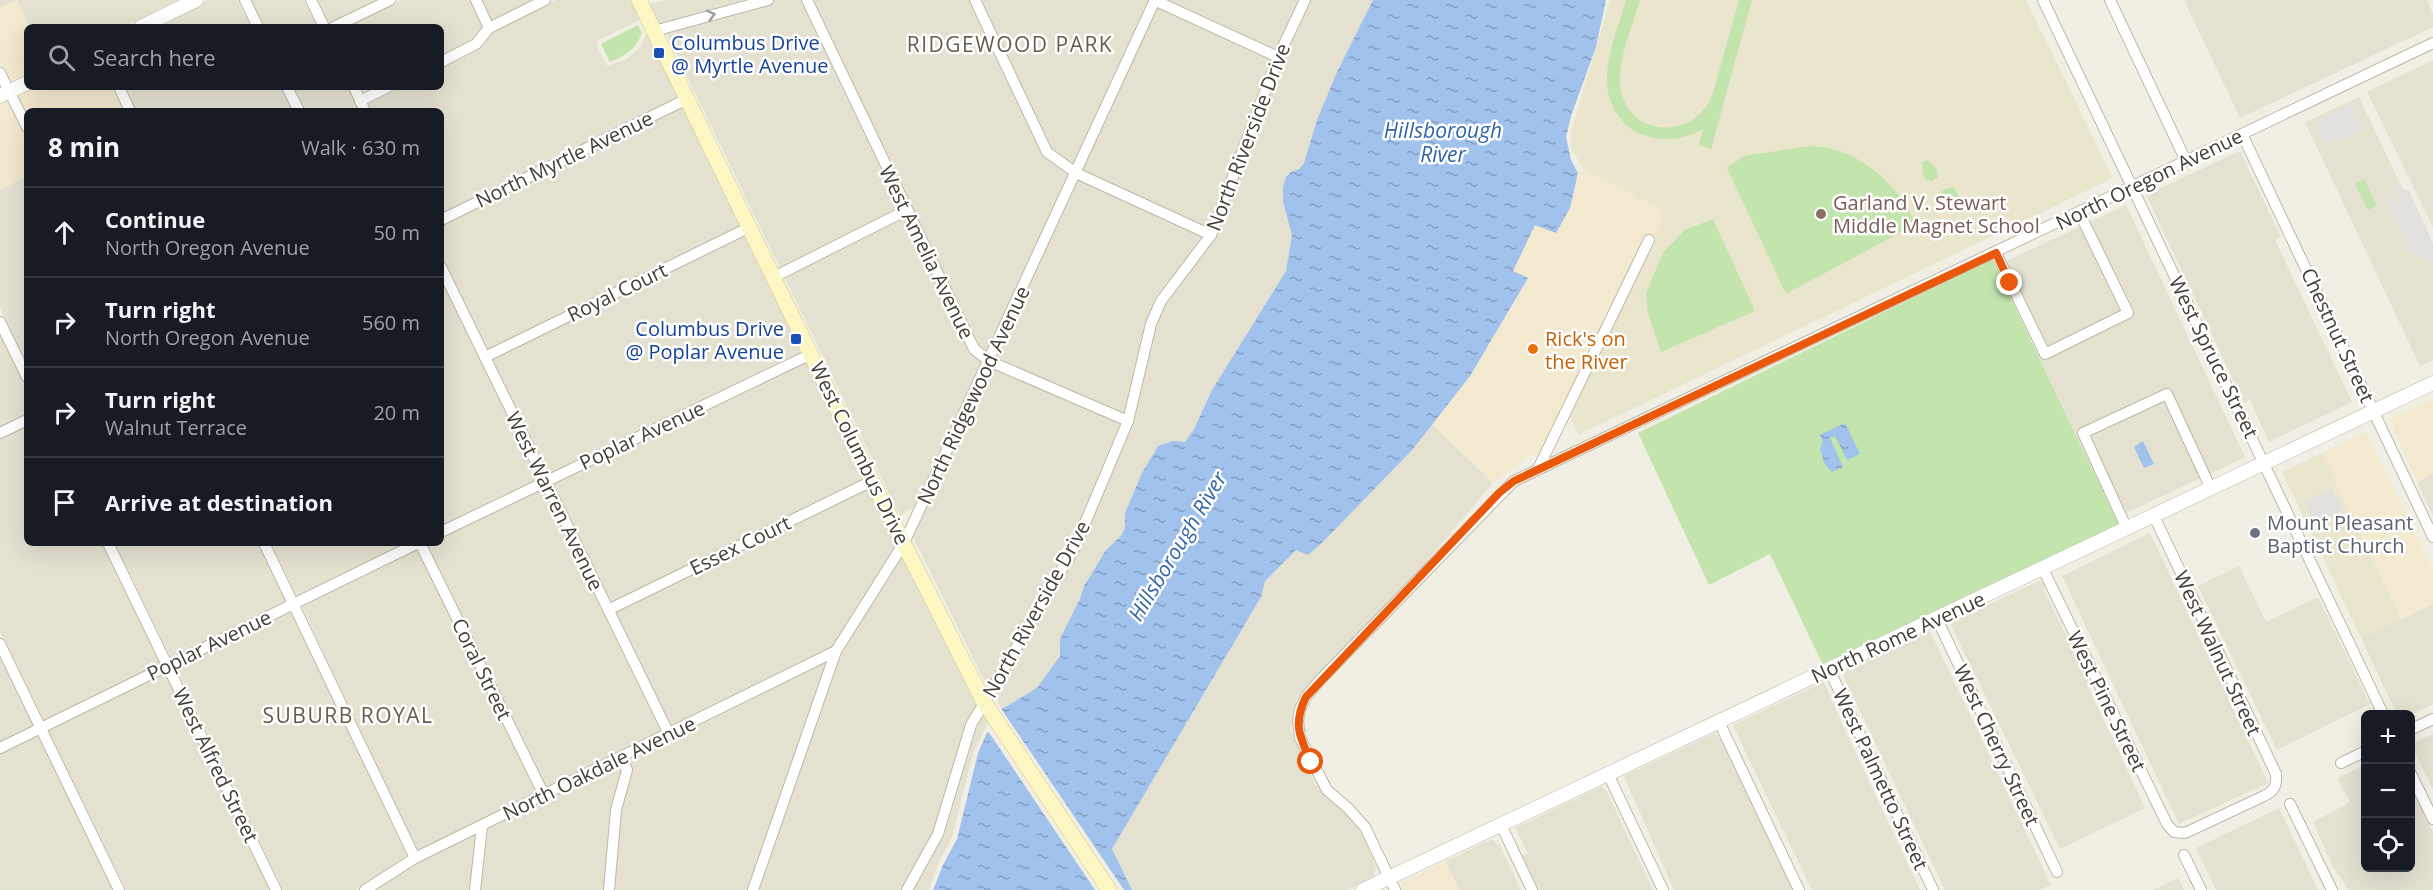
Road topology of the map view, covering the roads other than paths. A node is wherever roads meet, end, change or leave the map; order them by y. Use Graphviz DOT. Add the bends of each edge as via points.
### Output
graph roads {
  1 [pos="196,0"];
  2 [pos="245,0"];
  3 [pos="310,0"];
  4 [pos="390,0"];
  5 [pos="476,0"];
  6 [pos="544,0"];
  7 [pos="768,0"];
  8 [pos="807,0"];
  9 [pos="975,0"];
  10 [pos="1154,0"];
  11 [pos="1305,0"];
  12 [pos="2043,0"];
  13 [pos="2110,0"];
  14 [pos="642,1"];
  15 [pos="147,24"];
  16 [pos="257,24"];
  17 [pos="322,24"];
  18 [pos="340,24"];
  19 [pos="489,28"];
  20 [pos="654,31"];
  21 [pos="2433,43"];
  22 [pos="1278,57"];
  23 [pos="444,60"];
  24 [pos="0,73"];
  25 [pos="24,84"];
  26 [pos="120,90"];
  27 [pos="288,90"];
  28 [pos="355,90"];
  29 [pos="384,90"];
  30 [pos="5,94"];
  31 [pos="687,99"];
  32 [pos="363,106"];
  33 [pos="129,108"];
  34 [pos="298,108"];
  35 [pos="24,123"];
  36 [pos="2242,134"];
  37 [pos="2186,161"];
  38 [pos="1076,173"];
  39 [pos="2132,187"];
  40 [pos="907,210"];
  41 [pos="2079,212"];
  42 [pos="444,219"];
  43 [pos="750,227"];
  44 [pos="1211,235"];
  45 [pos="1649,240"];
  46 [pos="1996,253"];
  47 [pos="444,273"];
  48 [pos="774,277"];
  49 [pos="0,322"];
  50 [pos="811,354"];
  51 [pos="485,357"];
  52 [pos="989,361"];
  53 [pos="24,371"];
  54 [pos="2433,383"];
  55 [pos="2373,411"];
  56 [pos="24,421"];
  57 [pos="1128,421"];
  58 [pos="0,433"];
  59 [pos="2265,464"];
  60 [pos="1538,469"];
  61 [pos="545,481"];
  62 [pos="872,481"];
  63 [pos="2211,489"];
  64 [pos="2154,516"];
  65 [pos="2127,529"];
  66 [pos="444,531"];
  67 [pos="2433,537"];
  68 [pos="903,543"];
  69 [pos="109,546"];
  70 [pos="265,546"];
  71 [pos="413,546"];
  72 [pos="420,546"];
  73 [pos="2043,569"];
  74 [pos="294,604"];
  75 [pos="608,610"];
  76 [pos="1937,619"];
  77 [pos="0,644"];
  78 [pos="836,651"];
  79 [pos="168,665"];
  80 [pos="1829,669"];
  81 [pos="984,702"];
  82 [pos="2381,710"];
  83 [pos="2433,719"];
  84 [pos="1719,722"];
  85 [pos="2415,727"];
  86 [pos="41,728"];
  87 [pos="669,734"];
  88 [pos="0,748"];
  89 [pos="2361,753"];
  90 [pos="621,758"];
  91 [pos="2341,763"];
  92 [pos="1608,774"];
  93 [pos="2415,782"];
  94 [pos="544,795"];
  95 [pos="2290,804"];
  96 [pos="2433,819"];
  97 [pos="1501,825"];
  98 [pos="482,826"];
  99 [pos="2174,832"];
  100 [pos="2184,855"];
  101 [pos="415,858"];
  102 [pos="2057,872"];
  103 [pos="1392,884"];
  104 [pos="119,890"];
  105 [pos="276,890"];
  106 [pos="365,890"];
  107 [pos="476,890"];
  108 [pos="609,890"];
  109 [pos="753,890"];
  110 [pos="907,890"];
  111 [pos="1109,890"];
  112 [pos="1363,890"];
  113 [pos="1532,890"];
  114 [pos="1663,890"];
  115 [pos="1799,890"];
  116 [pos="1933,890"];
  117 [pos="2201,890"];
  118 [pos="2332,890"];
  1 -- 15 [label="street"];
  2 -- 16 [label="street"];
  3 -- 17 [label="street"];
  4 -- 18 [label="street"];
  5 -- 19 [label="street"];
  6 -- 19 [label="street"];
  20 -- 7 [label="street, one-way"];
  8 -- 40 [label="street, West Amelia Avenue"];
  9 -- 38 [label="street" via="1047,152"];
  10 -- 22 [label="street"];
  10 -- 38 [label="street, North Ridgewood Avenue"];
  11 -- 22 [label="street, North Riverside Drive"];
  12 -- 39 [label="street, West Spruce Street"];
  13 -- 37 [label="street"];
  14 -- 20 [label="main road, West Columbus Drive"];
  19 -- 23 [label="street" via="476,44"];
  20 -- 31 [label="main road, West Columbus Drive"];
  21 -- 36 [label="street, North Oregon Avenue"];
  22 -- 44 [label="street, North Riverside Drive"];
  24 -- 30 [label="street"];
  25 -- 30 [label="street"];
  26 -- 33 [label="street"];
  27 -- 34 [label="street"];
  28 -- 32 [label="street"];
  29 -- 32 [label="street"];
  30 -- 35 [label="street"];
  31 -- 42 [label="street, North Myrtle Avenue"];
  31 -- 43 [label="main road, West Columbus Drive"];
  36 -- 37 [label="street, North Oregon Avenue"];
  36 -- 55 [label="street, Chestnut Street"];
  37 -- 39 [label="street, North Oregon Avenue"];
  38 -- 44 [label="street"];
  38 -- 52 [label="street, North Ridgewood Avenue"];
  39 -- 41 [label="street, North Oregon Avenue"];
  39 -- 59 [label="street, West Spruce Street"];
  40 -- 48 [label="street"];
  40 -- 52 [label="street, West Amelia Avenue" via="974,350"];
  41 -- 46 [label="street, North Oregon Avenue"];
  41 -- 46 [label="street" via="2128,313 2045,354"];
  43 -- 48 [label="main road, West Columbus Drive"];
  43 -- 51 [label="street, Royal Court"];
  44 -- 57 [label="street, North Riverside Drive" via="1161,302 1151,324"];
  45 -- 60 [label="street"];
  46 -- 60 [label="street, North Oregon Avenue"];
  47 -- 51 [label="street, West Warren Avenue"];
  48 -- 50 [label="main road, West Columbus Drive"];
  49 -- 53 [label="street"];
  50 -- 61 [label="street, Poplar Avenue"];
  50 -- 62 [label="main road, West Columbus Drive"];
  51 -- 61 [label="street, West Warren Avenue"];
  52 -- 57 [label="street, West Amelia Avenue"];
  52 -- 68 [label="street, North Ridgewood Avenue"];
  54 -- 55 [label="street, North Rome Avenue"];
  55 -- 59 [label="street, North Rome Avenue"];
  55 -- 67 [label="street, Chestnut Street"];
  56 -- 58 [label="street"];
  57 -- 81 [label="street, North Riverside Drive" via="1075,547"];
  59 -- 63 [label="street, North Rome Avenue"];
  59 -- 82 [label="street, West Spruce Street"];
  60 -- 103 [label="street, North Oregon Avenue" via="1499,493 1320,680 1300,709 1300,738 1321,782 1365,827"];
  61 -- 66 [label="street, Poplar Avenue"];
  61 -- 75 [label="street, West Warren Avenue"];
  62 -- 68 [label="main road, West Columbus Drive"];
  62 -- 75 [label="street, Essex Court"];
  63 -- 64 [label="street, North Rome Avenue"];
  63 -- 65 [label="street" via="2167,394 2083,433"];
  64 -- 65 [label="street, North Rome Avenue"];
  64 -- 99 [label="street, West Walnut Street" via="2277,783 2273,791 2185,833"];
  65 -- 73 [label="street, North Rome Avenue"];
  68 -- 78 [label="street, North Ridgewood Avenue"];
  68 -- 81 [label="main road, West Columbus Drive"];
  69 -- 79 [label="street, West Alfred Street"];
  70 -- 74 [label="street"];
  71 -- 74 [label="street, Poplar Avenue"];
  72 -- 94 [label="street, Coral Street"];
  73 -- 76 [label="street, North Rome Avenue"];
  73 -- 99 [label="street, West Pine Street"];
  74 -- 79 [label="street, Poplar Avenue"];
  74 -- 101 [label="street"];
  75 -- 87 [label="street, West Warren Avenue"];
  76 -- 80 [label="street, North Rome Avenue"];
  76 -- 102 [label="street, West Cherry Street"];
  77 -- 86 [label="street"];
  78 -- 87 [label="street, North Oakdale Avenue"];
  78 -- 109 [label="street, North Ridgewood Avenue"];
  79 -- 86 [label="street, Poplar Avenue"];
  79 -- 105 [label="street, West Alfred Street"];
  80 -- 84 [label="street, North Rome Avenue"];
  80 -- 116 [label="street, West Palmetto Street"];
  81 -- 110 [label="street, North Riverside Drive" via="971,725 938,834"];
  81 -- 111 [label="main road, West Columbus Drive"];
  83 -- 85 [label="street"];
  84 -- 92 [label="street, North Rome Avenue"];
  84 -- 115 [label="street"];
  86 -- 88 [label="street, Poplar Avenue"];
  86 -- 104 [label="street"];
  87 -- 90 [label="street, North Oakdale Avenue"];
  89 -- 91 [label="street"];
  90 -- 94 [label="street, North Oakdale Avenue"];
  90 -- 108 [label="street" via="627,770 616,810"];
  92 -- 97 [label="street, North Rome Avenue"];
  92 -- 114 [label="street"];
  93 -- 96 [label="street"];
  94 -- 98 [label="street, North Oakdale Avenue"];
  95 -- 118 [label="street"];
  97 -- 103 [label="street, North Rome Avenue"];
  97 -- 113 [label="street"];
  98 -- 101 [label="street, North Oakdale Avenue"];
  98 -- 107 [label="street"];
  100 -- 117 [label="street"];
  101 -- 106 [label="street, North Oakdale Avenue"];
  103 -- 112 [label="street, North Rome Avenue"];
}
